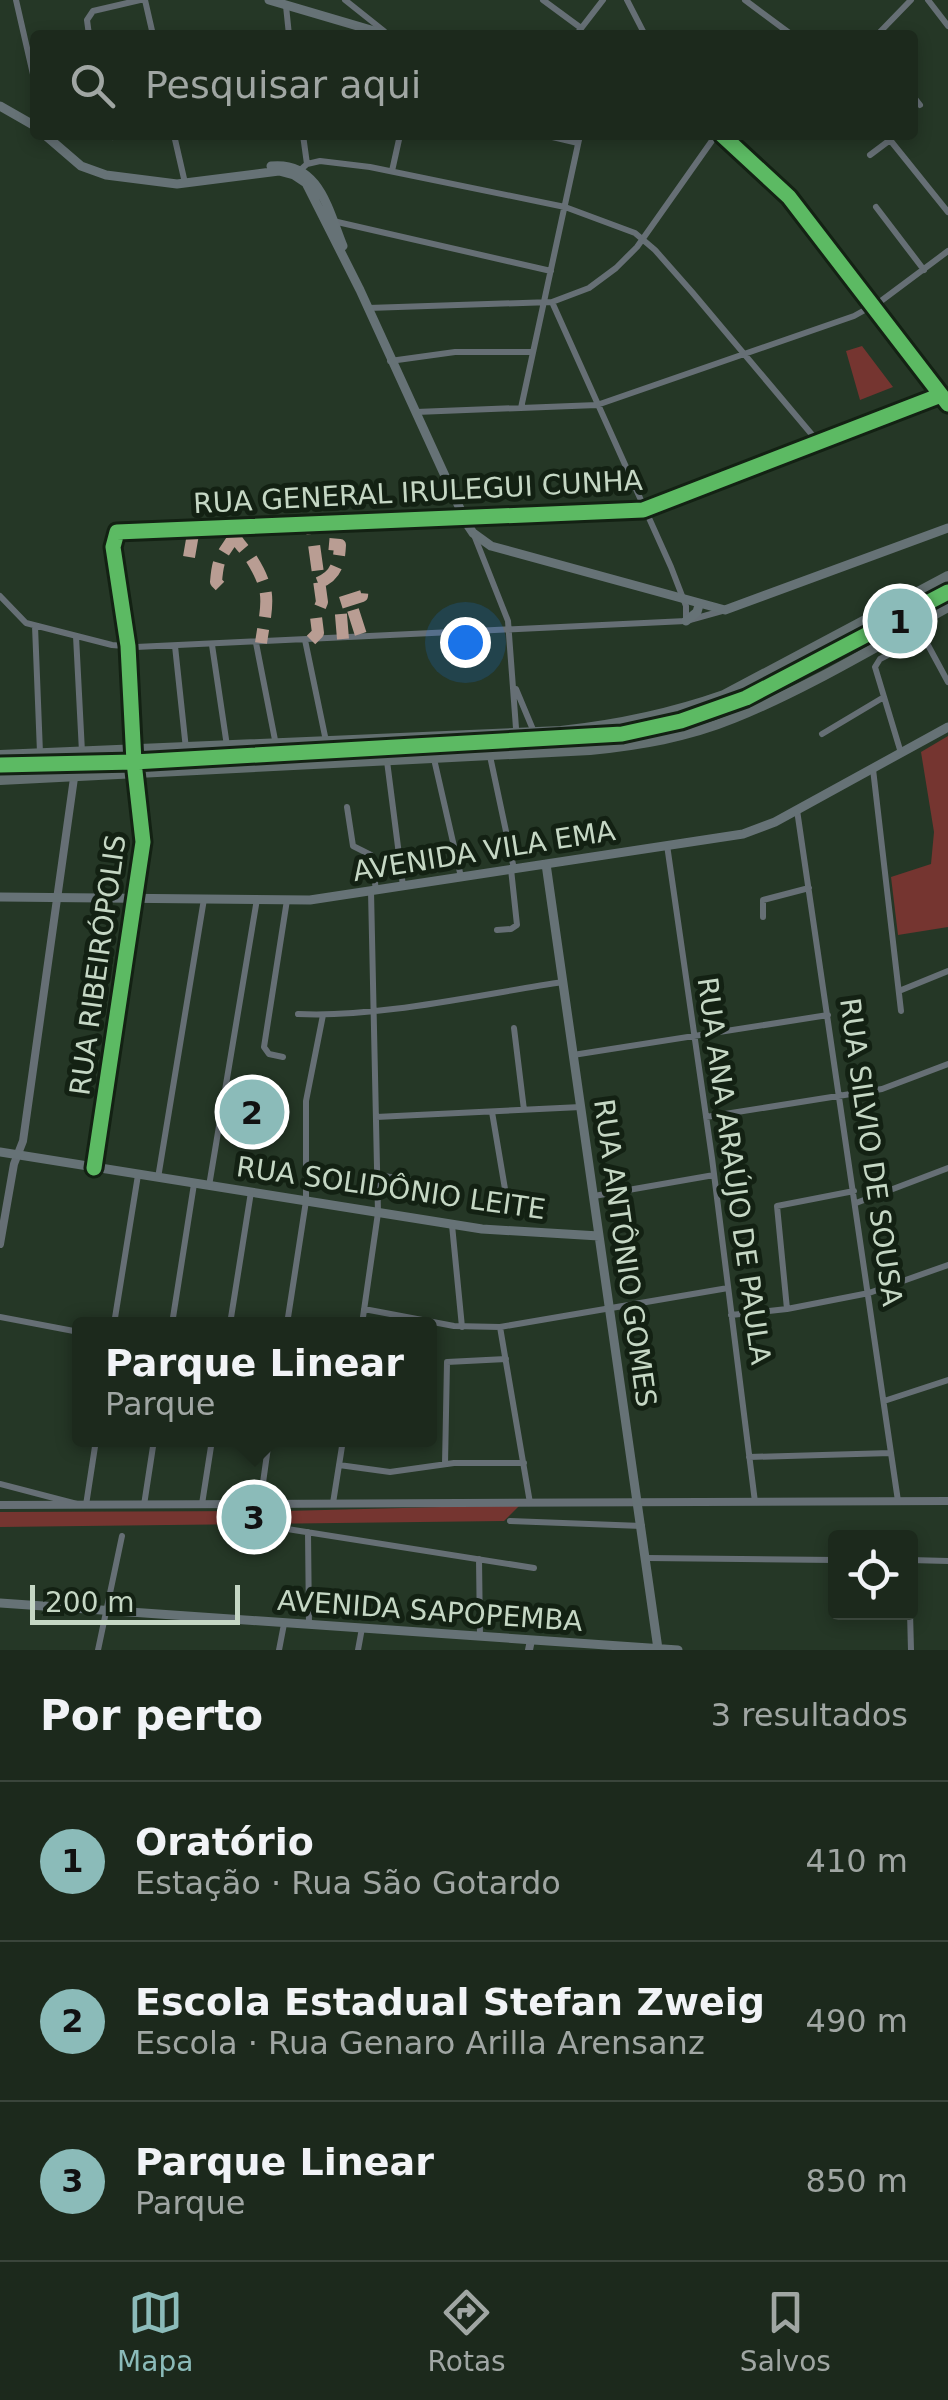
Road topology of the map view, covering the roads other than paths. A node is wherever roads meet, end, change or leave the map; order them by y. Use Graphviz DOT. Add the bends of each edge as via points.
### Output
graph roads {
  1 [pos="16,0"];
  2 [pos="143,0"];
  3 [pos="268,0"];
  4 [pos="345,0"];
  5 [pos="544,0"];
  6 [pos="603,0"];
  7 [pos="628,0"];
  8 [pos="745,0"];
  9 [pos="911,0"];
  10 [pos="928,0"];
  11 [pos="286,6"];
  12 [pos="948,26"];
  13 [pos="89,30"];
  14 [pos="152,30"];
  15 [pos="288,30"];
  16 [pos="370,30"];
  17 [pos="382,30"];
  18 [pos="576,30"];
  19 [pos="580,30"];
  20 [pos="643,30"];
  21 [pos="785,30"];
  22 [pos="882,30"];
  23 [pos="30,61"];
  24 [pos="918,102"];
  25 [pos="920,105"];
  26 [pos="0,106"];
  27 [pos="30,123"];
  28 [pos="52,140"];
  29 [pos="175,140"];
  30 [pos="303,140"];
  31 [pos="399,140"];
  32 [pos="579,140"];
  33 [pos="715,140"];
  34 [pos="725,140"];
  35 [pos="885,140"];
  36 [pos="890,140"];
  37 [pos="870,155"];
  38 [pos="301,169"];
  39 [pos="392,171"];
  40 [pos="184,181"];
  41 [pos="565,207"];
  42 [pos="876,207"];
  43 [pos="321,211"];
  44 [pos="948,212"];
  45 [pos="333,221"];
  46 [pos="643,238"];
  47 [pos="948,251"];
  48 [pos="924,270"];
  49 [pos="551,271"];
  50 [pos="360,290"];
  51 [pos="548,301"];
  52 [pos="873,306"];
  53 [pos="368,308"];
  54 [pos="533,352"];
  55 [pos="744,355"];
  56 [pos="390,361"];
  57 [pos="945,400"];
  58 [pos="596,405"];
  59 [pos="520,408"];
  60 [pos="415,412"];
  61 [pos="819,443"];
  62 [pos="643,510"];
  63 [pos="464,517"];
  64 [pos="948,528"];
  65 [pos="117,532"];
  66 [pos="473,534"];
  67 [pos="948,576"];
  68 [pos="0,596"];
  69 [pos="684,600"];
  70 [pos="700,605"];
  71 [pos="948,607"];
  72 [pos="725,610"];
  73 [pos="686,621"];
  74 [pos="916,624"];
  75 [pos="35,625"];
  76 [pos="509,630"];
  77 [pos="76,636"];
  78 [pos="923,637"];
  79 [pos="306,640"];
  80 [pos="256,643"];
  81 [pos="212,644"];
  82 [pos="128,646"];
  83 [pos="175,646"];
  84 [pos="948,682"];
  85 [pos="514,684"];
  86 [pos="884,697"];
  87 [pos="948,727"];
  88 [pos="534,732"];
  89 [pos="517,734"];
  90 [pos="822,734"];
  91 [pos="326,742"];
  92 [pos="276,745"];
  93 [pos="227,747"];
  94 [pos="186,749"];
  95 [pos="133,750"];
  96 [pos="82,753"];
  97 [pos="901,753"];
  98 [pos="40,754"];
  99 [pos="518,754"];
  100 [pos="0,755"];
  101 [pos="490,756"];
  102 [pos="434,759"];
  103 [pos="386,761"];
  104 [pos="873,768"];
  105 [pos="135,774"];
  106 [pos="74,778"];
  107 [pos="0,780"];
  108 [pos="347,807"];
  109 [pos="798,810"];
  110 [pos="668,845"];
  111 [pos="546,864"];
  112 [pos="512,869"];
  113 [pos="460,877"];
  114 [pos="403,886"];
  115 [pos="809,888"];
  116 [pos="373,891"];
  117 [pos="0,897"];
  118 [pos="58,898"];
  119 [pos="136,899"];
  120 [pos="204,899"];
  121 [pos="257,900"];
  122 [pos="287,900"];
  123 [pos="763,917"];
  124 [pos="497,930"];
  125 [pos="948,971"];
  126 [pos="562,982"];
  127 [pos="899,991"];
  128 [pos="374,1010"];
  129 [pos="901,1011"];
  130 [pos="298,1014"];
  131 [pos="324,1015"];
  132 [pos="828,1016"];
  133 [pos="514,1028"];
  134 [pos="694,1036"];
  135 [pos="574,1055"];
  136 [pos="283,1057"];
  137 [pos="948,1064"];
  138 [pos="840,1096"];
  139 [pos="581,1107"];
  140 [pos="524,1110"];
  141 [pos="492,1112"];
  142 [pos="376,1117"];
  143 [pos="706,1117"];
  144 [pos="0,1152"];
  145 [pos="18,1155"];
  146 [pos="94,1168"];
  147 [pos="948,1168"];
  148 [pos="714,1174"];
  149 [pos="138,1175"];
  150 [pos="378,1176"];
  151 [pos="158,1178"];
  152 [pos="194,1184"];
  153 [pos="432,1184"];
  154 [pos="209,1186"];
  155 [pos="505,1190"];
  156 [pos="854,1191"];
  157 [pos="251,1192"];
  158 [pos="594,1196"];
  159 [pos="306,1201"];
  160 [pos="856,1203"];
  161 [pos="378,1213"];
  162 [pos="452,1224"];
  163 [pos="600,1236"];
  164 [pos="0,1240"];
  165 [pos="948,1265"];
  166 [pos="728,1288"];
  167 [pos="868,1293"];
  168 [pos="788,1308"];
  169 [pos="364,1309"];
  170 [pos="610,1309"];
  171 [pos="731,1314"];
  172 [pos="0,1317"];
  173 [pos="115,1317"];
  174 [pos="173,1317"];
  175 [pos="231,1317"];
  176 [pos="288,1317"];
  177 [pos="363,1317"];
  178 [pos="410,1317"];
  179 [pos="437,1322"];
  180 [pos="462,1326"];
  181 [pos="500,1327"];
  182 [pos="72,1331"];
  183 [pos="506,1359"];
  184 [pos="948,1380"];
  185 [pos="884,1401"];
  186 [pos="94,1447"];
  187 [pos="153,1447"];
  188 [pos="211,1447"];
  189 [pos="268,1447"];
  190 [pos="342,1447"];
  191 [pos="891,1453"];
  192 [pos="749,1457"];
  193 [pos="524,1463"];
  194 [pos="446,1464"];
  195 [pos="339,1465"];
  196 [pos="0,1484"];
  197 [pos="898,1501"];
  198 [pos="948,1501"];
  199 [pos="530,1502"];
  200 [pos="638,1502"];
  201 [pos="755,1502"];
  202 [pos="144,1504"];
  203 [pos="202,1504"];
  204 [pos="260,1504"];
  205 [pos="333,1504"];
  206 [pos="0,1505"];
  207 [pos="82,1505"];
  208 [pos="510,1521"];
  209 [pos="326,1522"];
  210 [pos="642,1526"];
  211 [pos="280,1528"];
  212 [pos="308,1532"];
  213 [pos="322,1535"];
  214 [pos="122,1536"];
  215 [pos="479,1558"];
  216 [pos="647,1558"];
  217 [pos="828,1560"];
  218 [pos="918,1560"];
  219 [pos="948,1560"];
  220 [pos="534,1568"];
  221 [pos="0,1602"];
  222 [pos="106,1612"];
  223 [pos="910,1620"];
  224 [pos="284,1624"];
  225 [pos="309,1625"];
  226 [pos="362,1628"];
  227 [pos="480,1636"];
  228 [pos="530,1645"];
  229 [pos="626,1648"];
  230 [pos="658,1649"];
  231 [pos="98,1650"];
  232 [pos="279,1650"];
  233 [pos="358,1650"];
  234 [pos="678,1650"];
  235 [pos="911,1650"];
  1 -- 23 [label="street"];
  2 -- 13 [label="street" via="93,12"];
  2 -- 14 [label="street"];
  3 -- 11 [label="main road"];
  4 -- 17 [label="street"];
  5 -- 18 [label="street"];
  6 -- 19 [label="street"];
  7 -- 20 [label="street"];
  8 -- 21 [label="street"];
  9 -- 22 [label="street"];
  10 -- 12 [label="street"];
  11 -- 15 [label="street"];
  11 -- 16 [label="main road"];
  24 -- 25 [label="street"];
  26 -- 27 [label="main road"];
  28 -- 40 [label="main road" via="86,168"];
  29 -- 40 [label="street"];
  30 -- 38 [label="street"];
  31 -- 39 [label="street"];
  32 -- 41 [label="street"];
  33 -- 46 [label="street"];
  34 -- 52 [label="main road" via="789,197"];
  35 -- 37 [label="street"];
  36 -- 44 [label="street"];
  38 -- 39 [label="street" via="343,162"];
  38 -- 40 [label="main road"];
  38 -- 43 [label="main road"];
  38 -- 45 [label="main road"];
  39 -- 41 [label="street"];
  41 -- 46 [label="street"];
  41 -- 49 [label="street"];
  42 -- 48 [label="street"];
  43 -- 45 [label="street"];
  43 -- 50 [label="main road"];
  45 -- 49 [label="street"];
  45 -- 50 [label="main road"];
  46 -- 51 [label="street" via="589,288"];
  46 -- 55 [label="street"];
  47 -- 48 [label="street"];
  48 -- 52 [label="street"];
  49 -- 51 [label="street"];
  50 -- 53 [label="main road"];
  51 -- 53 [label="street"];
  51 -- 54 [label="street"];
  51 -- 58 [label="street"];
  52 -- 55 [label="street"];
  52 -- 57 [label="main road"];
  53 -- 56 [label="main road"];
  54 -- 56 [label="street"];
  54 -- 59 [label="street"];
  55 -- 58 [label="street"];
  55 -- 61 [label="street"];
  56 -- 60 [label="main road"];
  57 -- 61 [label="street, RUA GENERAL IRULEGUI CUNHA"];
  58 -- 59 [label="street"];
  58 -- 62 [label="street"];
  59 -- 60 [label="street"];
  60 -- 63 [label="main road"];
  61 -- 62 [label="street, RUA GENERAL IRULEGUI CUNHA"];
  62 -- 63 [label="street, RUA GENERAL IRULEGUI CUNHA"];
  62 -- 69 [label="street"];
  63 -- 65 [label="street, RUA GENERAL IRULEGUI CUNHA"];
  63 -- 66 [label="main road"];
  64 -- 72 [label="main road"];
  65 -- 82 [label="street, RUA RIBEIRÓPOLIS" via="113,548"];
  66 -- 69 [label="main road" via="504,551"];
  66 -- 76 [label="street"];
  67 -- 88 [label="main road" via="724,695 615,726"];
  68 -- 75 [label="street" via="21,621"];
  69 -- 70 [label="main road"];
  69 -- 73 [label="street"];
  70 -- 72 [label="main road"];
  70 -- 73 [label="main road"];
  71 -- 74 [label="main road"];
  72 -- 73 [label="street"];
  73 -- 76 [label="street"];
  74 -- 78 [label="street"];
  74 -- 99 [label="main road" via="706,728 631,746"];
  75 -- 77 [label="street"];
  75 -- 98 [label="street"];
  76 -- 79 [label="street"];
  76 -- 85 [label="street"];
  77 -- 82 [label="street"];
  77 -- 96 [label="street"];
  78 -- 84 [label="street"];
  78 -- 86 [label="street" via="876,662"];
  79 -- 80 [label="street"];
  79 -- 91 [label="street"];
  80 -- 81 [label="street"];
  80 -- 92 [label="street"];
  81 -- 83 [label="street"];
  81 -- 93 [label="street"];
  82 -- 83 [label="street"];
  82 -- 95 [label="street, RUA RIBEIRÓPOLIS"];
  83 -- 94 [label="street"];
  85 -- 88 [label="street"];
  85 -- 89 [label="street"];
  86 -- 90 [label="street"];
  86 -- 97 [label="street"];
  87 -- 97 [label="main road, AVENIDA VILA EMA"];
  88 -- 89 [label="main road"];
  89 -- 91 [label="main road"];
  89 -- 99 [label="street"];
  91 -- 92 [label="main road"];
  92 -- 93 [label="main road"];
  93 -- 94 [label="main road"];
  94 -- 95 [label="main road"];
  95 -- 96 [label="main road"];
  95 -- 105 [label="street, RUA RIBEIRÓPOLIS"];
  96 -- 98 [label="main road"];
  96 -- 106 [label="street"];
  97 -- 104 [label="main road, AVENIDA VILA EMA"];
  98 -- 100 [label="main road"];
  99 -- 101 [label="main road"];
  101 -- 102 [label="main road"];
  101 -- 112 [label="street"];
  102 -- 103 [label="main road"];
  102 -- 113 [label="street"];
  103 -- 105 [label="main road"];
  103 -- 114 [label="street"];
  104 -- 109 [label="main road, AVENIDA VILA EMA"];
  104 -- 127 [label="street"];
  105 -- 106 [label="main road"];
  105 -- 119 [label="street, RUA RIBEIRÓPOLIS" via="143,842"];
  106 -- 107 [label="main road"];
  106 -- 118 [label="street"];
  108 -- 116 [label="street" via="353,846 371,855"];
  109 -- 110 [label="main road, AVENIDA VILA EMA" via="743,834"];
  109 -- 115 [label="street, RUA SILVIO DE SOUSA"];
  110 -- 111 [label="main road, AVENIDA VILA EMA"];
  110 -- 134 [label="street, RUA ANA ARAÚJO DE PAULA"];
  111 -- 112 [label="main road, AVENIDA VILA EMA"];
  111 -- 126 [label="main road, RUA ANTÔNIO GOMES"];
  112 -- 113 [label="main road, AVENIDA VILA EMA"];
  112 -- 124 [label="street" via="517,925"];
  113 -- 114 [label="main road, AVENIDA VILA EMA"];
  114 -- 116 [label="main road, AVENIDA VILA EMA"];
  115 -- 123 [label="street" via="763,900"];
  115 -- 132 [label="street, RUA SILVIO DE SOUSA"];
  116 -- 122 [label="main road, AVENIDA VILA EMA"];
  116 -- 128 [label="street"];
  117 -- 118 [label="main road, AVENIDA VILA EMA"];
  118 -- 119 [label="main road, AVENIDA VILA EMA"];
  118 -- 145 [label="street"];
  119 -- 120 [label="main road, AVENIDA VILA EMA"];
  119 -- 146 [label="street, RUA RIBEIRÓPOLIS"];
  120 -- 121 [label="main road, AVENIDA VILA EMA"];
  120 -- 151 [label="street"];
  121 -- 122 [label="main road, AVENIDA VILA EMA"];
  121 -- 154 [label="street"];
  122 -- 136 [label="street" via="264,1047"];
  125 -- 127 [label="street"];
  126 -- 128 [label="street"];
  126 -- 135 [label="main road, RUA ANTÔNIO GOMES"];
  127 -- 129 [label="street"];
  128 -- 131 [label="street"];
  128 -- 142 [label="street"];
  130 -- 131 [label="street"];
  131 -- 159 [label="street" via="305,1111"];
  132 -- 134 [label="street"];
  132 -- 138 [label="street, RUA SILVIO DE SOUSA"];
  133 -- 140 [label="street"];
  134 -- 135 [label="street"];
  134 -- 143 [label="street, RUA ANA ARAÚJO DE PAULA"];
  135 -- 139 [label="main road, RUA ANTÔNIO GOMES"];
  137 -- 138 [label="street" via="882,1090"];
  138 -- 143 [label="street"];
  138 -- 156 [label="street, RUA SILVIO DE SOUSA"];
  139 -- 140 [label="street"];
  139 -- 158 [label="main road, RUA ANTÔNIO GOMES"];
  140 -- 141 [label="street"];
  141 -- 142 [label="street"];
  141 -- 155 [label="street"];
  142 -- 150 [label="street"];
  143 -- 148 [label="street, RUA ANA ARAÚJO DE PAULA"];
  144 -- 145 [label="main road, RUA SOLIDÔNIO LEITE"];
  145 -- 146 [label="main road, RUA SOLIDÔNIO LEITE"];
  145 -- 164 [label="street"];
  146 -- 149 [label="main road, RUA SOLIDÔNIO LEITE"];
  147 -- 160 [label="street"];
  148 -- 158 [label="street"];
  148 -- 166 [label="street, RUA ANA ARAÚJO DE PAULA"];
  149 -- 151 [label="main road, RUA SOLIDÔNIO LEITE"];
  149 -- 173 [label="street"];
  150 -- 153 [label="street"];
  150 -- 161 [label="street"];
  151 -- 152 [label="main road, RUA SOLIDÔNIO LEITE"];
  152 -- 154 [label="main road, RUA SOLIDÔNIO LEITE"];
  152 -- 174 [label="street"];
  154 -- 157 [label="main road, RUA SOLIDÔNIO LEITE"];
  156 -- 160 [label="street, RUA SILVIO DE SOUSA"];
  156 -- 168 [label="street" via="776,1206"];
  157 -- 159 [label="main road, RUA SOLIDÔNIO LEITE"];
  157 -- 175 [label="street"];
  158 -- 163 [label="main road, RUA ANTÔNIO GOMES"];
  159 -- 161 [label="main road, RUA SOLIDÔNIO LEITE"];
  159 -- 176 [label="street"];
  160 -- 167 [label="street, RUA SILVIO DE SOUSA"];
  161 -- 162 [label="main road, RUA SOLIDÔNIO LEITE"];
  161 -- 169 [label="street"];
  162 -- 163 [label="main road, RUA SOLIDÔNIO LEITE"];
  162 -- 180 [label="street"];
  163 -- 170 [label="main road, RUA ANTÔNIO GOMES"];
  165 -- 167 [label="street"];
  166 -- 170 [label="street"];
  166 -- 171 [label="street, RUA ANA ARAÚJO DE PAULA"];
  167 -- 168 [label="street"];
  167 -- 185 [label="street, RUA SILVIO DE SOUSA"];
  168 -- 171 [label="street"];
  169 -- 177 [label="street"];
  169 -- 178 [label="street"];
  170 -- 181 [label="street"];
  170 -- 200 [label="main road, RUA ANTÔNIO GOMES"];
  171 -- 192 [label="street, RUA ANA ARAÚJO DE PAULA"];
  172 -- 182 [label="street"];
  179 -- 180 [label="street"];
  180 -- 181 [label="street"];
  181 -- 183 [label="street"];
  183 -- 193 [label="street"];
  183 -- 194 [label="street" via="447,1362"];
  184 -- 185 [label="street"];
  185 -- 191 [label="street, RUA SILVIO DE SOUSA"];
  186 -- 207 [label="street"];
  187 -- 202 [label="street"];
  188 -- 203 [label="street"];
  189 -- 204 [label="street"];
  190 -- 195 [label="street"];
  191 -- 192 [label="street"];
  191 -- 197 [label="street, RUA SILVIO DE SOUSA"];
  192 -- 201 [label="street, RUA ANA ARAÚJO DE PAULA"];
  193 -- 194 [label="street"];
  193 -- 199 [label="street"];
  194 -- 195 [label="street" via="390,1472"];
  195 -- 205 [label="street"];
  196 -- 207 [label="street"];
  197 -- 198 [label="street"];
  197 -- 201 [label="street"];
  199 -- 200 [label="street"];
  199 -- 205 [label="street"];
  200 -- 201 [label="street"];
  200 -- 210 [label="main road, RUA ANTÔNIO GOMES"];
  202 -- 203 [label="street"];
  202 -- 207 [label="street"];
  203 -- 204 [label="street"];
  204 -- 205 [label="street"];
  206 -- 207 [label="street"];
  208 -- 210 [label="street"];
  209 -- 213 [label="street"];
  210 -- 216 [label="main road, RUA ANTÔNIO GOMES"];
  211 -- 212 [label="street"];
  212 -- 213 [label="street"];
  212 -- 225 [label="street"];
  213 -- 215 [label="street"];
  214 -- 222 [label="street"];
  215 -- 220 [label="street"];
  215 -- 227 [label="street"];
  216 -- 217 [label="street"];
  216 -- 230 [label="main road, RUA ANTÔNIO GOMES"];
  218 -- 219 [label="street"];
  221 -- 222 [label="main road, AVENIDA SAPOPEMBA"];
  222 -- 224 [label="main road, AVENIDA SAPOPEMBA"];
  222 -- 231 [label="street"];
  223 -- 235 [label="street"];
  224 -- 225 [label="main road, AVENIDA SAPOPEMBA"];
  224 -- 232 [label="street"];
  225 -- 226 [label="main road, AVENIDA SAPOPEMBA"];
  226 -- 227 [label="main road, AVENIDA SAPOPEMBA"];
  226 -- 233 [label="street"];
  227 -- 228 [label="main road, AVENIDA SAPOPEMBA"];
  228 -- 229 [label="main road, AVENIDA SAPOPEMBA"];
  229 -- 230 [label="main road, AVENIDA SAPOPEMBA"];
  230 -- 234 [label="main road, AVENIDA SAPOPEMBA"];
}
